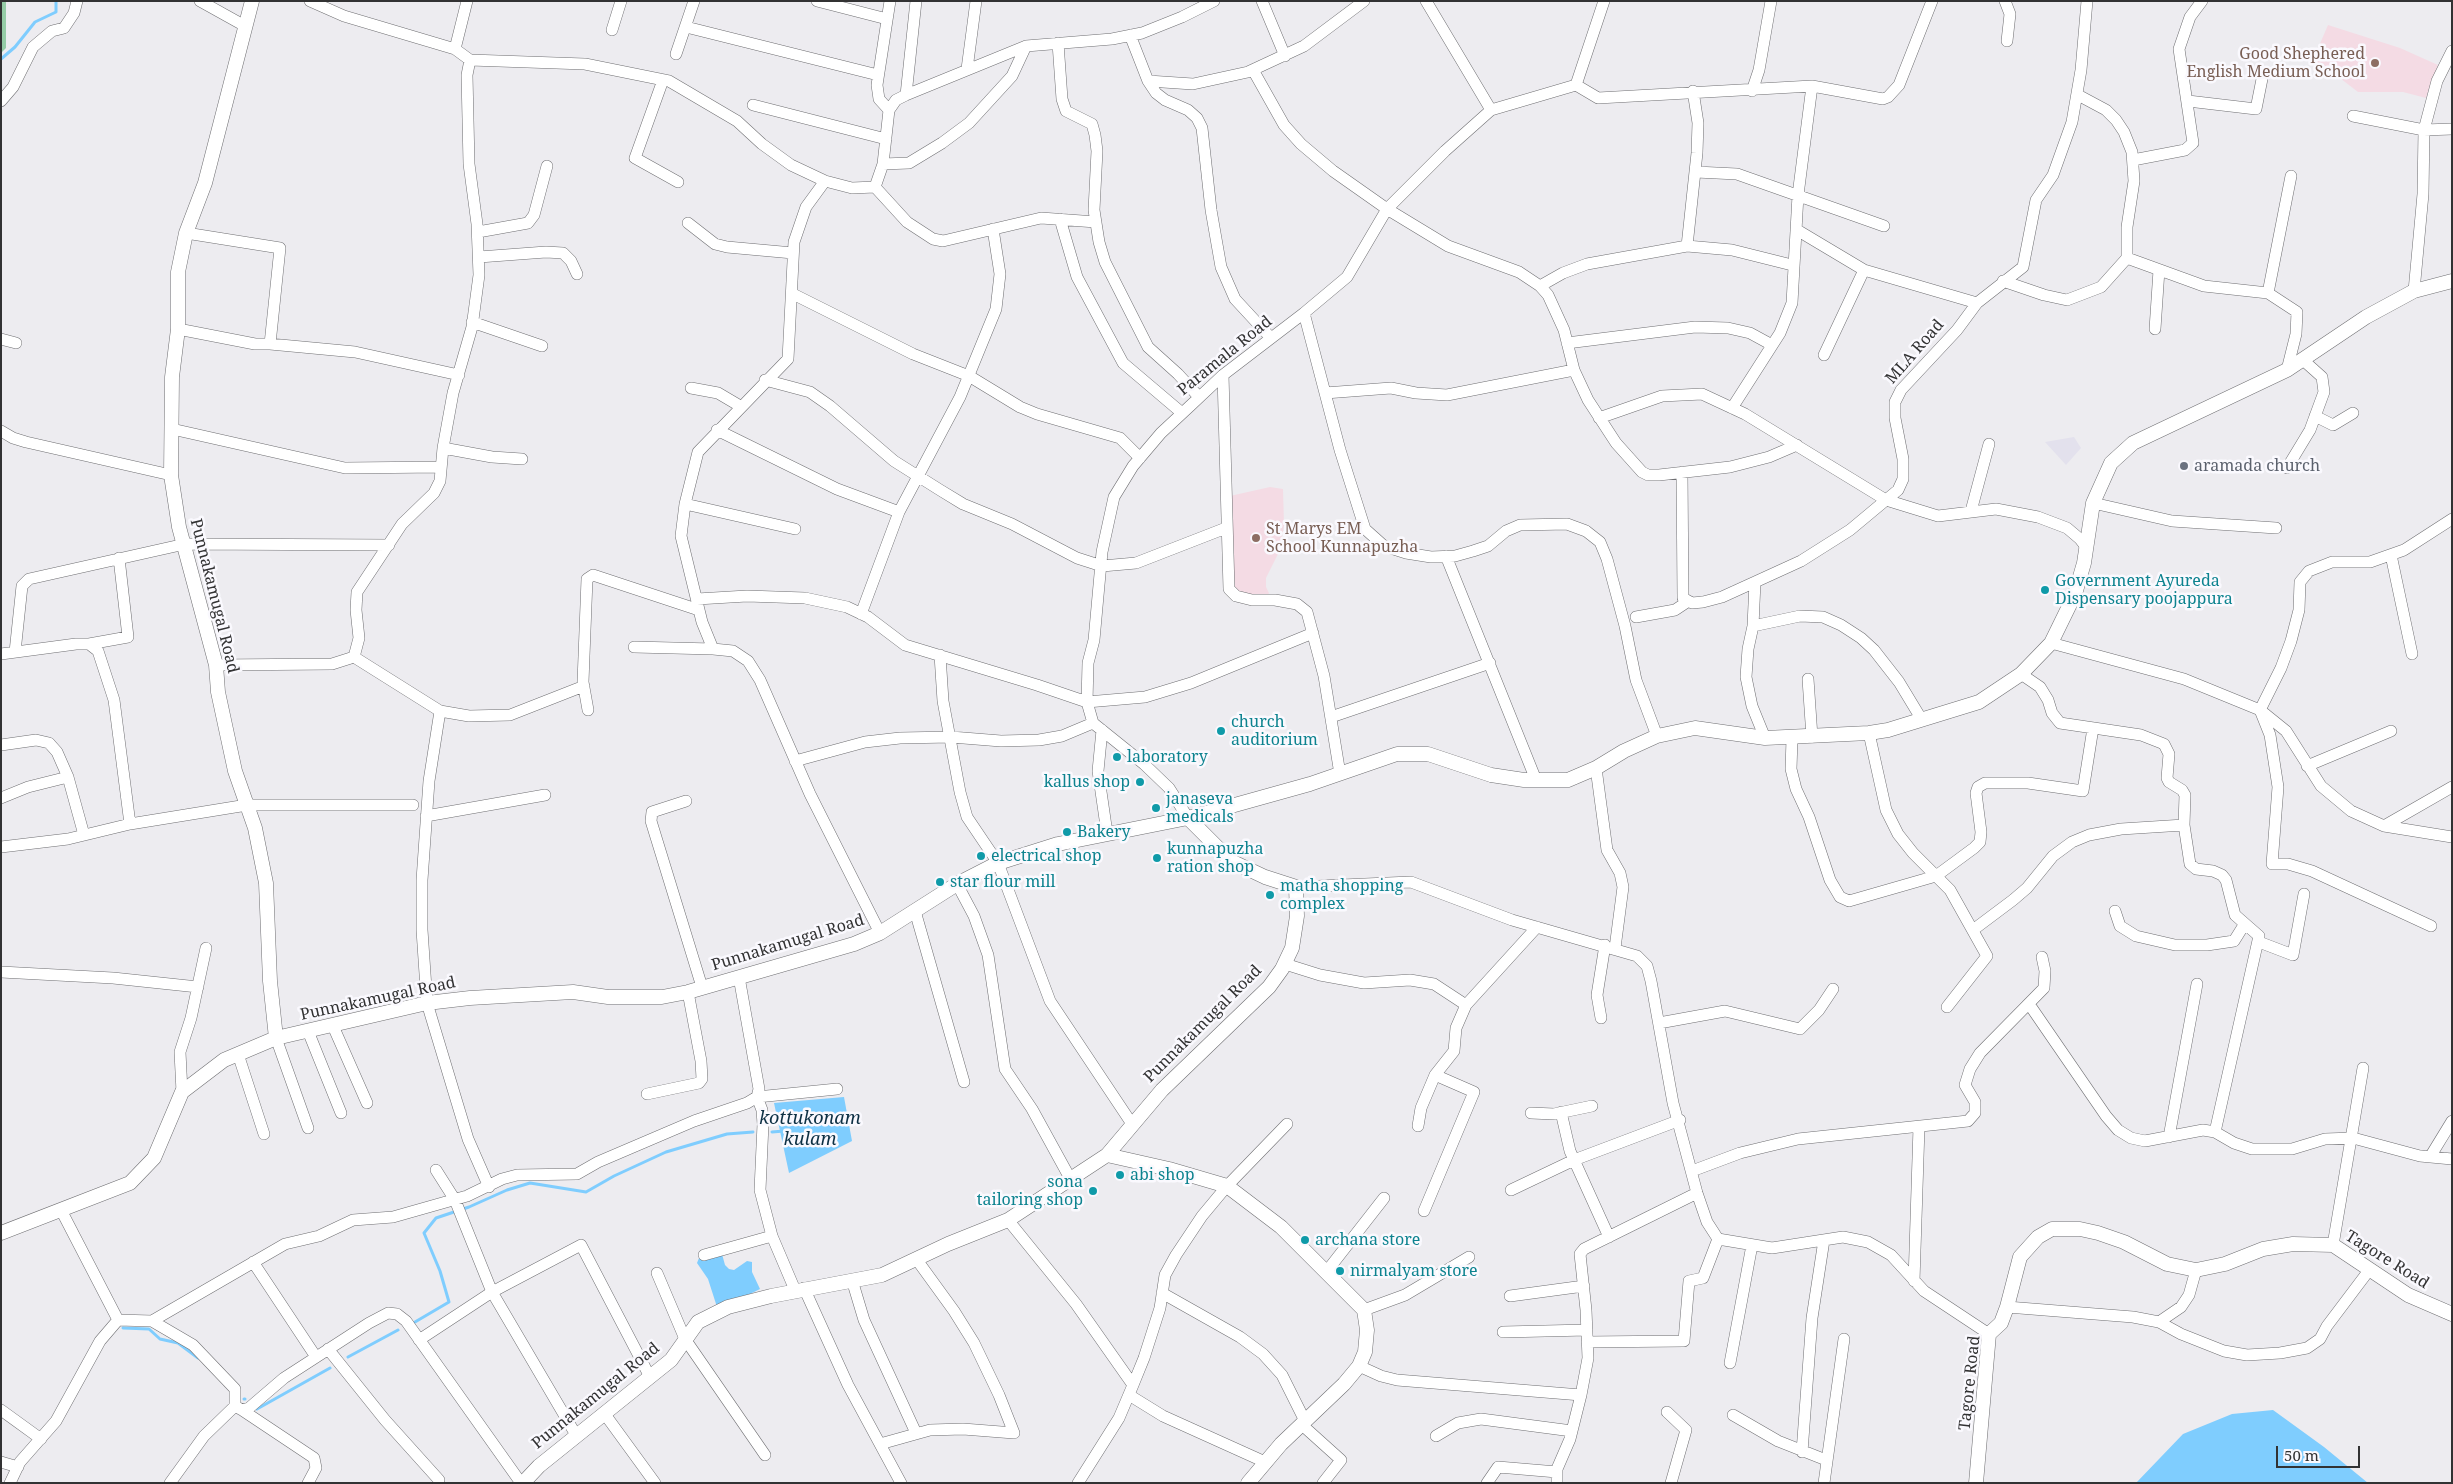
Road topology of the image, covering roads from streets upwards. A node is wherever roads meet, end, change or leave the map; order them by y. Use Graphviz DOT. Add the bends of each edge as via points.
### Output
graph roads {
  1 [pos="76,1"];
  2 [pos="200,1"];
  3 [pos="252,1"];
  4 [pos="310,1"];
  5 [pos="468,1"];
  6 [pos="621,1"];
  7 [pos="694,1"];
  8 [pos="816,1"];
  9 [pos="890,1"];
  10 [pos="916,1"];
  11 [pos="976,1"];
  12 [pos="1214,1"];
  13 [pos="1262,1"];
  14 [pos="1364,1"];
  15 [pos="1426,1"];
  16 [pos="1604,1"];
  17 [pos="1771,1"];
  18 [pos="1932,1"];
  19 [pos="2005,1"];
  20 [pos="2087,1"];
  21 [pos="2202,1"];
  22 [pos="887,19"];
  23 [pos="246,26"];
  24 [pos="686,27"];
  25 [pos="612,30"];
  26 [pos="1130,35"];
  27 [pos="2007,42"];
  28 [pos="1058,43"];
  29 [pos="1026,46"];
  30 [pos="455,49"];
  31 [pos="2452,51"];
  32 [pos="676,54"];
  33 [pos="1285,56"];
  34 [pos="470,60"];
  35 [pos="967,69"];
  36 [pos="1253,70"];
  37 [pos="878,75"];
  38 [pos="2262,78"];
  39 [pos="663,80"];
  40 [pos="1148,81"];
  41 [pos="1576,85"];
  42 [pos="1812,86"];
  43 [pos="1752,90"];
  44 [pos="1693,91"];
  45 [pos="906,95"];
  46 [pos="2078,95"];
  47 [pos="1,101"];
  48 [pos="2188,101"];
  49 [pos="753,105"];
  50 [pos="889,110"];
  51 [pos="1491,110"];
  52 [pos="2354,116"];
  53 [pos="2452,129"];
  54 [pos="2424,130"];
  55 [pos="886,139"];
  56 [pos="2133,160"];
  57 [pos="883,164"];
  58 [pos="547,166"];
  59 [pos="1696,172"];
  60 [pos="2291,176"];
  61 [pos="825,181"];
  62 [pos="678,182"];
  63 [pos="875,187"];
  64 [pos="1798,195"];
  65 [pos="1386,209"];
  66 [pos="1060,220"];
  67 [pos="1096,222"];
  68 [pos="688,223"];
  69 [pos="1884,226"];
  70 [pos="993,229"];
  71 [pos="1797,230"];
  72 [pos="478,232"];
  73 [pos="186,233"];
  74 [pos="1686,246"];
  75 [pos="793,253"];
  76 [pos="479,257"];
  77 [pos="2127,258"];
  78 [pos="1792,265"];
  79 [pos="1864,270"];
  80 [pos="2159,270"];
  81 [pos="577,274"];
  82 [pos="2003,281"];
  83 [pos="2452,281"];
  84 [pos="1540,286"];
  85 [pos="2414,291"];
  86 [pos="2268,292"];
  87 [pos="793,294"];
  88 [pos="1977,303"];
  89 [pos="1304,313"];
  90 [pos="472,322"];
  91 [pos="178,329"];
  92 [pos="2155,329"];
  93 [pos="1271,338"];
  94 [pos="1,339"];
  95 [pos="16,342"];
  96 [pos="1567,343"];
  97 [pos="270,344"];
  98 [pos="1772,345"];
  99 [pos="542,346"];
  100 [pos="1824,354"];
  101 [pos="2303,360"];
  102 [pos="1574,370"];
  103 [pos="2287,370"];
  104 [pos="459,375"];
  105 [pos="1223,375"];
  106 [pos="969,376"];
  107 [pos="765,380"];
  108 [pos="691,388"];
  109 [pos="1325,393"];
  110 [pos="1199,397"];
  111 [pos="740,406"];
  112 [pos="1732,408"];
  113 [pos="1182,413"];
  114 [pos="2352,413"];
  115 [pos="2315,416"];
  116 [pos="1599,418"];
  117 [pos="172,429"];
  118 [pos="717,430"];
  119 [pos="1,431"];
  120 [pos="1989,444"];
  121 [pos="1797,445"];
  122 [pos="443,448"];
  123 [pos="1140,458"];
  124 [pos="522,459"];
  125 [pos="441,467"];
  126 [pos="2287,468"];
  127 [pos="1682,472"];
  128 [pos="171,475"];
  129 [pos="918,476"];
  130 [pos="1886,500"];
  131 [pos="2094,503"];
  132 [pos="685,504"];
  133 [pos="1971,511"];
  134 [pos="899,512"];
  135 [pos="2452,519"];
  136 [pos="1226,528"];
  137 [pos="2276,528"];
  138 [pos="795,529"];
  139 [pos="185,544"];
  140 [pos="389,545"];
  141 [pos="2087,548"];
  142 [pos="2391,554"];
  143 [pos="1446,556"];
  144 [pos="119,558"];
  145 [pos="1102,566"];
  146 [pos="1755,582"];
  147 [pos="1687,602"];
  148 [pos="698,605"];
  149 [pos="861,614"];
  150 [pos="1636,617"];
  151 [pos="1753,626"];
  152 [pos="1313,633"];
  153 [pos="2051,643"];
  154 [pos="89,644"];
  155 [pos="634,647"];
  156 [pos="713,649"];
  157 [pos="15,652"];
  158 [pos="1,654"];
  159 [pos="2412,654"];
  160 [pos="940,655"];
  161 [pos="354,657"];
  162 [pos="1490,663"];
  163 [pos="216,665"];
  164 [pos="2021,674"];
  165 [pos="1808,679"];
  166 [pos="584,686"];
  167 [pos="1087,702"];
  168 [pos="588,710"];
  169 [pos="2260,710"];
  170 [pos="440,711"];
  171 [pos="1331,717"];
  172 [pos="1922,720"];
  173 [pos="1097,726"];
  174 [pos="2093,728"];
  175 [pos="2391,731"];
  176 [pos="1869,733"];
  177 [pos="1657,736"];
  178 [pos="950,737"];
  179 [pos="1812,737"];
  180 [pos="1765,738"];
  181 [pos="1792,739"];
  182 [pos="1,745"];
  183 [pos="796,761"];
  184 [pos="2307,766"];
  185 [pos="1596,768"];
  186 [pos="1340,774"];
  187 [pos="68,777"];
  188 [pos="1536,780"];
  189 [pos="2452,787"];
  190 [pos="546,795"];
  191 [pos="1,798"];
  192 [pos="686,801"];
  193 [pos="247,805"];
  194 [pos="413,805"];
  195 [pos="426,816"];
  196 [pos="1188,818"];
  197 [pos="130,824"];
  198 [pos="2184,825"];
  199 [pos="2384,826"];
  200 [pos="1107,833"];
  201 [pos="84,836"];
  202 [pos="2452,837"];
  203 [pos="1,847"];
  204 [pos="998,863"];
  205 [pos="1936,876"];
  206 [pos="957,884"];
  207 [pos="1296,887"];
  208 [pos="2304,894"];
  209 [pos="915,910"];
  210 [pos="2115,911"];
  211 [pos="2244,925"];
  212 [pos="2431,926"];
  213 [pos="1537,927"];
  214 [pos="1973,930"];
  215 [pos="880,932"];
  216 [pos="2259,942"];
  217 [pos="1610,947"];
  218 [pos="206,948"];
  219 [pos="2042,957"];
  220 [pos="1285,964"];
  221 [pos="1,972"];
  222 [pos="739,977"];
  223 [pos="2197,984"];
  224 [pos="198,987"];
  225 [pos="702,987"];
  226 [pos="1833,989"];
  227 [pos="688,992"];
  228 [pos="427,1003"];
  229 [pos="2029,1004"];
  230 [pos="1466,1005"];
  231 [pos="1948,1007"];
  232 [pos="1601,1018"];
  233 [pos="1659,1022"];
  234 [pos="334,1026"];
  235 [pos="308,1031"];
  236 [pos="276,1038"];
  237 [pos="238,1054"];
  238 [pos="2363,1068"];
  239 [pos="1435,1075"];
  240 [pos="964,1082"];
  241 [pos="837,1089"];
  242 [pos="182,1092"];
  243 [pos="647,1094"];
  244 [pos="756,1096"];
  245 [pos="367,1103"];
  246 [pos="1592,1106"];
  247 [pos="341,1112"];
  248 [pos="1561,1112"];
  249 [pos="1530,1113"];
  250 [pos="1680,1120"];
  251 [pos="2452,1121"];
  252 [pos="1132,1124"];
  253 [pos="1287,1124"];
  254 [pos="1418,1126"];
  255 [pos="1919,1127"];
  256 [pos="308,1128"];
  257 [pos="2215,1132"];
  258 [pos="264,1134"];
  259 [pos="2169,1136"];
  260 [pos="2353,1138"];
  261 [pos="1107,1155"];
  262 [pos="2430,1157"];
  263 [pos="2452,1158"];
  264 [pos="1574,1160"];
  265 [pos="436,1170"];
  266 [pos="1692,1171"];
  267 [pos="1071,1180"];
  268 [pos="1227,1186"];
  269 [pos="489,1187"];
  270 [pos="1511,1190"];
  271 [pos="1697,1193"];
  272 [pos="1384,1198"];
  273 [pos="455,1200"];
  274 [pos="60,1210"];
  275 [pos="1424,1211"];
  276 [pos="1008,1220"];
  277 [pos="1,1233"];
  278 [pos="772,1236"];
  279 [pos="1608,1238"];
  280 [pos="1718,1238"];
  281 [pos="1824,1240"];
  282 [pos="1752,1245"];
  283 [pos="2332,1245"];
  284 [pos="704,1255"];
  285 [pos="1469,1257"];
  286 [pos="917,1260"];
  287 [pos="252,1262"];
  288 [pos="2370,1269"];
  289 [pos="2196,1270"];
  290 [pos="1327,1271"];
  291 [pos="657,1273"];
  292 [pos="852,1280"];
  293 [pos="1914,1281"];
  294 [pos="1584,1286"];
  295 [pos="799,1289"];
  296 [pos="492,1292"];
  297 [pos="1162,1293"];
  298 [pos="1510,1296"];
  299 [pos="2007,1307"];
  300 [pos="1364,1310"];
  301 [pos="2452,1314"];
  302 [pos="118,1320"];
  303 [pos="152,1321"];
  304 [pos="2159,1322"];
  305 [pos="1504,1332"];
  306 [pos="1989,1334"];
  307 [pos="1587,1336"];
  308 [pos="685,1339"];
  309 [pos="1844,1339"];
  310 [pos="419,1340"];
  311 [pos="328,1349"];
  312 [pos="316,1357"];
  313 [pos="1730,1363"];
  314 [pos="1360,1366"];
  315 [pos="650,1377"];
  316 [pos="1131,1390"];
  317 [pos="1582,1395"];
  318 [pos="238,1408"];
  319 [pos="1,1410"];
  320 [pos="1667,1412"];
  321 [pos="604,1413"];
  322 [pos="1733,1415"];
  323 [pos="1303,1422"];
  324 [pos="1572,1431"];
  325 [pos="916,1433"];
  326 [pos="576,1435"];
  327 [pos="1436,1436"];
  328 [pos="40,1438"];
  329 [pos="880,1444"];
  330 [pos="1802,1452"];
  331 [pos="765,1455"];
  332 [pos="1826,1460"];
  333 [pos="1,1462"];
  334 [pos="1265,1462"];
  335 [pos="18,1467"];
  336 [pos="1557,1477"];
  337 [pos="439,1480"];
  338 [pos="10,1483"];
  339 [pos="170,1483"];
  340 [pos="308,1483"];
  341 [pos="522,1483"];
  342 [pos="655,1483"];
  343 [pos="901,1483"];
  344 [pos="1078,1483"];
  345 [pos="1248,1483"];
  346 [pos="1323,1483"];
  347 [pos="1487,1483"];
  348 [pos="1671,1483"];
  349 [pos="1824,1483"];
  350 [pos="1976,1483"];
  1 -- 47 [label="street" via="74,13 64,28 52,31 33,47 13,87"];
  2 -- 23 [label="street"];
  3 -- 23 [label="street, Punnakamugal Road"];
  4 -- 30 [label="street" via="344,16"];
  5 -- 30 [label="street"];
  6 -- 25 [label="street"];
  7 -- 24 [label="street"];
  8 -- 22 [label="street"];
  9 -- 22 [label="street"];
  10 -- 45 [label="street"];
  11 -- 35 [label="street"];
  12 -- 26 [label="street" via="1182,17"];
  13 -- 33 [label="street"];
  14 -- 33 [label="street" via="1304,46"];
  15 -- 51 [label="street"];
  16 -- 41 [label="street"];
  17 -- 43 [label="street" via="1759,70"];
  18 -- 42 [label="street" via="1898,85 1888,97 1876,99"];
  19 -- 27 [label="street" via="2010,14"];
  20 -- 46 [label="street, MLA Road"];
  21 -- 48 [label="street" via="2190,17 2180,42 2179,56"];
  22 -- 37 [label="street"];
  23 -- 73 [label="street, Punnakamugal Road" via="204,183"];
  24 -- 32 [label="street"];
  24 -- 37 [label="street"];
  26 -- 28 [label="street"];
  26 -- 40 [label="street"];
  28 -- 29 [label="street"];
  28 -- 67 [label="street" via="1062,99 1066,111 1092,124 1096,151"];
  29 -- 35 [label="street"];
  29 -- 57 [label="street" via="1012,76 969,123 909,163"];
  30 -- 34 [label="street"];
  31 -- 54 [label="street" via="2437,81"];
  33 -- 36 [label="street"];
  34 -- 39 [label="street" via="585,64"];
  34 -- 72 [label="street" via="467,75 469,164"];
  35 -- 45 [label="street"];
  36 -- 40 [label="street" via="1201,83"];
  36 -- 65 [label="street" via="1284,125 1301,144"];
  37 -- 50 [label="street" via="878,94"];
  38 -- 48 [label="street" via="2256,109"];
  39 -- 61 [label="street" via="737,121 791,164"];
  39 -- 62 [label="street" via="635,158"];
  40 -- 93 [label="street" via="1165,100 1188,110 1202,128 1220,266 1235,299"];
  41 -- 44 [label="street" via="1598,98"];
  41 -- 51 [label="street, Paramala Road"];
  42 -- 43 [label="street"];
  42 -- 64 [label="street"];
  43 -- 44 [label="street"];
  44 -- 59 [label="street" via="1698,123"];
  45 -- 50 [label="street" via="896,100"];
  46 -- 56 [label="street" via="2106,110 2116,120 2124,132"];
  46 -- 82 [label="street, MLA Road" via="2072,122 2052,175 2036,200 2022,267"];
  48 -- 56 [label="street" via="2193,143 2185,150"];
  49 -- 55 [label="street"];
  50 -- 55 [label="street"];
  51 -- 65 [label="street, Paramala Road"];
  52 -- 54 [label="street"];
  53 -- 54 [label="street"];
  54 -- 85 [label="street" via="2423,194"];
  55 -- 57 [label="street"];
  56 -- 77 [label="street"];
  57 -- 63 [label="street"];
  58 -- 72 [label="street" via="534,215 528,223"];
  59 -- 64 [label="street" via="1737,174"];
  59 -- 74 [label="street"];
  60 -- 86 [label="street"];
  61 -- 63 [label="street" via="852,188"];
  61 -- 75 [label="street" via="806,207"];
  63 -- 70 [label="street" via="907,222 934,239 952,240"];
  64 -- 69 [label="street"];
  64 -- 71 [label="street"];
  65 -- 84 [label="street" via="1448,246 1519,272"];
  65 -- 89 [label="street, Paramala Road" via="1346,277"];
  66 -- 67 [label="street"];
  66 -- 70 [label="street" via="1041,218"];
  66 -- 113 [label="street" via="1077,277 1123,363"];
  67 -- 110 [label="street" via="1105,262 1148,347"];
  68 -- 75 [label="street" via="715,244"];
  70 -- 106 [label="street" via="1000,290 993,318"];
  71 -- 78 [label="street"];
  71 -- 79 [label="street"];
  72 -- 76 [label="street"];
  73 -- 91 [label="street, Punnakamugal Road" via="178,272"];
  73 -- 97 [label="street" via="280,248"];
  74 -- 78 [label="street" via="1732,250"];
  74 -- 84 [label="street" via="1587,264"];
  75 -- 87 [label="street"];
  76 -- 81 [label="street" via="546,252 563,254 571,261"];
  76 -- 90 [label="street"];
  77 -- 80 [label="street"];
  77 -- 82 [label="street" via="2101,287 2067,300"];
  78 -- 98 [label="street" via="1792,303"];
  79 -- 88 [label="street"];
  79 -- 100 [label="street"];
  80 -- 86 [label="street" via="2204,286"];
  80 -- 92 [label="street"];
  82 -- 88 [label="street, MLA Road"];
  83 -- 85 [label="street, Punnakamugal Road"];
  84 -- 96 [label="street" via="1552,304"];
  85 -- 101 [label="street, Punnakamugal Road" via="2366,317"];
  86 -- 103 [label="street" via="2297,312 2296,334"];
  87 -- 106 [label="street" via="905,350"];
  87 -- 107 [label="street" via="788,359"];
  88 -- 130 [label="street, MLA Road" via="1957,330 1901,390 1895,402 1903,478 1898,490"];
  89 -- 93 [label="street, Paramala Road"];
  89 -- 109 [label="street"];
  90 -- 99 [label="street"];
  90 -- 104 [label="street"];
  91 -- 97 [label="street"];
  91 -- 117 [label="street, Punnakamugal Road" via="172,377"];
  93 -- 105 [label="street, Paramala Road"];
  94 -- 95 [label="street"];
  96 -- 98 [label="street" via="1696,327 1728,328 1750,333"];
  96 -- 102 [label="street"];
  97 -- 104 [label="street" via="355,352"];
  98 -- 112 [label="street"];
  101 -- 103 [label="street, Punnakamugal Road"];
  101 -- 115 [label="street" via="2322,377 2324,392"];
  102 -- 109 [label="street" via="1447,395 1416,394 1391,388"];
  102 -- 116 [label="street"];
  103 -- 131 [label="street, Punnakamugal Road" via="2133,444 2110,463"];
  104 -- 122 [label="street"];
  105 -- 110 [label="street, Paramala Road"];
  105 -- 136 [label="street"];
  106 -- 123 [label="street" via="1020,407 1120,438"];
  106 -- 129 [label="street"];
  107 -- 111 [label="street"];
  107 -- 129 [label="street" via="810,392 894,461"];
  108 -- 111 [label="street" via="718,393"];
  109 -- 143 [label="street" via="1365,529 1384,546 1406,553"];
  110 -- 113 [label="street, Paramala Road"];
  111 -- 118 [label="street"];
  112 -- 116 [label="street" via="1702,394 1684,394 1662,396"];
  112 -- 121 [label="street"];
  113 -- 123 [label="street, Paramala Road"];
  114 -- 115 [label="street" via="2333,425"];
  115 -- 126 [label="street"];
  116 -- 127 [label="street" via="1642,472 1648,475"];
  117 -- 125 [label="street" via="345,468"];
  117 -- 128 [label="street, Punnakamugal Road"];
  118 -- 132 [label="street" via="698,452"];
  118 -- 134 [label="street" via="837,489"];
  119 -- 128 [label="street" via="26,442"];
  120 -- 133 [label="street"];
  121 -- 127 [label="street" via="1769,457 1730,467"];
  121 -- 130 [label="street"];
  122 -- 124 [label="street"];
  122 -- 125 [label="street"];
  123 -- 145 [label="street, Paramala Road" via="1114,497"];
  125 -- 140 [label="street" via="440,481 434,493 402,524"];
  127 -- 147 [label="street" via="1683,598"];
  128 -- 139 [label="street, Punnakamugal Road" via="174,506"];
  129 -- 134 [label="street"];
  129 -- 145 [label="street" via="963,504 1012,524 1077,558"];
  130 -- 133 [label="street" via="1938,516"];
  130 -- 146 [label="street, MLA Road" via="1850,530 1801,561"];
  131 -- 137 [label="street" via="2172,521"];
  131 -- 141 [label="street, Punnakamugal Road"];
  132 -- 138 [label="street"];
  132 -- 148 [label="street" via="681,536"];
  133 -- 141 [label="street" via="1996,509 2038,517 2067,528"];
  134 -- 149 [label="street"];
  135 -- 142 [label="street" via="2404,550"];
  136 -- 145 [label="street" via="1136,563"];
  136 -- 152 [label="street" via="1229,589 1236,596 1252,600 1297,604 1306,612"];
  139 -- 140 [label="street"];
  139 -- 144 [label="street"];
  139 -- 163 [label="street, Punnakamugal Road"];
  140 -- 161 [label="street" via="357,592 358,638"];
  141 -- 153 [label="street, Punnakamugal Road" via="2075,594"];
  142 -- 159 [label="street"];
  142 -- 169 [label="street" via="2370,562 2332,562 2304,577 2300,582 2299,610 2291,641"];
  143 -- 162 [label="street"];
  143 -- 177 [label="street" via="1488,546 1506,531 1520,525 1567,524 1586,531 1600,542 1625,626 1636,680"];
  144 -- 154 [label="street" via="128,637"];
  144 -- 157 [label="street" via="29,579 22,586"];
  145 -- 167 [label="street, Paramala Road" via="1094,640 1088,663"];
  146 -- 147 [label="street, MLA Road" via="1722,597"];
  146 -- 151 [label="street"];
  147 -- 150 [label="street, MLA Road" via="1675,610"];
  148 -- 149 [label="street" via="746,596 805,598 847,607"];
  148 -- 156 [label="street"];
  148 -- 166 [label="street" via="593,575 587,579"];
  149 -- 160 [label="street" via="905,645"];
  151 -- 172 [label="street" via="1800,616 1823,617 1841,625 1874,650 1900,682"];
  151 -- 180 [label="street" via="1746,677 1752,706"];
  152 -- 167 [label="street" via="1163,692 1145,697"];
  152 -- 171 [label="street"];
  153 -- 164 [label="street, Punnakamugal Road"];
  153 -- 169 [label="street" via="2184,679"];
  154 -- 157 [label="street"];
  154 -- 197 [label="street" via="98,651 114,700"];
  155 -- 156 [label="street"];
  156 -- 183 [label="street" via="733,651 748,661 760,680"];
  157 -- 158 [label="street"];
  160 -- 167 [label="street"];
  160 -- 178 [label="street" via="943,701"];
  161 -- 163 [label="street" via="332,664"];
  161 -- 170 [label="street"];
  162 -- 171 [label="street"];
  162 -- 188 [label="street"];
  163 -- 193 [label="street, Punnakamugal Road" via="218,692 234,770"];
  164 -- 172 [label="street, Punnakamugal Road" via="1979,702"];
  164 -- 174 [label="street" via="2040,687 2060,723"];
  165 -- 179 [label="street"];
  166 -- 168 [label="street"];
  166 -- 170 [label="street" via="510,715 470,716"];
  167 -- 173 [label="street, Paramala Road"];
  169 -- 184 [label="street" via="2286,731"];
  169 -- 212 [label="street" via="2270,735 2278,787 2272,864 2288,864 2312,871"];
  170 -- 195 [label="street"];
  171 -- 186 [label="street"];
  172 -- 176 [label="street, Punnakamugal Road"];
  173 -- 178 [label="street" via="1038,740"];
  173 -- 196 [label="street" via="1169,788"];
  173 -- 200 [label="street" via="1098,770"];
  174 -- 198 [label="street" via="2141,735 2164,744 2169,754 2168,782 2185,795"];
  174 -- 205 [label="street" via="2083,791 2028,783 1985,783 1978,787 1980,842"];
  175 -- 184 [label="street"];
  176 -- 179 [label="street, Punnakamugal Road"];
  176 -- 205 [label="street" via="1886,810 1898,834"];
  177 -- 180 [label="street, Punnakamugal Road" via="1695,728"];
  177 -- 185 [label="street, Punnakamugal Road"];
  178 -- 183 [label="street" via="865,742"];
  178 -- 204 [label="street" via="967,817"];
  179 -- 181 [label="street, Punnakamugal Road"];
  180 -- 181 [label="street, Punnakamugal Road"];
  181 -- 205 [label="street" via="1791,768 1796,789 1830,880 1840,898 1849,901"];
  182 -- 187 [label="street" via="36,740 49,743 57,752"];
  183 -- 215 [label="street"];
  184 -- 199 [label="street" via="2335,799 2351,811"];
  185 -- 188 [label="street, Punnakamugal Road" via="1568,780"];
  185 -- 217 [label="street" via="1607,850 1623,887"];
  186 -- 188 [label="street, Punnakamugal Road" via="1397,754 1428,754 1490,775"];
  186 -- 196 [label="street, Punnakamugal Road"];
  187 -- 191 [label="street"];
  187 -- 201 [label="street"];
  189 -- 199 [label="street"];
  190 -- 195 [label="street"];
  192 -- 225 [label="street" via="652,812 650,820"];
  193 -- 194 [label="street"];
  193 -- 197 [label="street"];
  193 -- 236 [label="street, Punnakamugal Road" via="266,882"];
  195 -- 228 [label="street" via="422,930"];
  196 -- 200 [label="street, Punnakamugal Road"];
  196 -- 207 [label="street" via="1230,861"];
  197 -- 201 [label="street"];
  198 -- 211 [label="street" via="2190,864 2196,869 2222,875 2235,915"];
  198 -- 214 [label="street" via="2106,831 2072,842 2053,856 2027,888"];
  199 -- 202 [label="street"];
  200 -- 204 [label="street, Punnakamugal Road"];
  201 -- 203 [label="street"];
  204 -- 206 [label="street, Punnakamugal Road"];
  204 -- 252 [label="street" via="1050,1001"];
  205 -- 214 [label="street" via="1950,890"];
  206 -- 209 [label="street, Punnakamugal Road"];
  206 -- 267 [label="street" via="974,916 988,955 1005,1069 1032,1109"];
  207 -- 213 [label="street" via="1411,882"];
  207 -- 220 [label="street, Punnakamugal Road" via="1297,916 1292,948"];
  208 -- 216 [label="street" via="2293,955"];
  209 -- 215 [label="street, Punnakamugal Road"];
  209 -- 240 [label="street"];
  210 -- 211 [label="street" via="2120,926 2136,936 2175,945 2234,941"];
  211 -- 216 [label="street" via="2259,936"];
  213 -- 217 [label="street"];
  213 -- 230 [label="street"];
  214 -- 231 [label="street" via="1987,956"];
  215 -- 222 [label="street, Punnakamugal Road" via="854,944"];
  216 -- 257 [label="street"];
  217 -- 232 [label="street" via="1597,995"];
  217 -- 233 [label="street" via="1637,956 1646,966"];
  218 -- 224 [label="street"];
  219 -- 229 [label="street" via="2046,971 2044,988"];
  220 -- 230 [label="street" via="1320,975 1364,983 1410,980 1434,984"];
  220 -- 252 [label="street, Punnakamugal Road" via="1269,988 1162,1090"];
  221 -- 224 [label="street" via="113,978"];
  222 -- 225 [label="street, Punnakamugal Road"];
  222 -- 244 [label="street" via="759,1089"];
  223 -- 259 [label="street"];
  224 -- 242 [label="street" via="180,1052"];
  225 -- 227 [label="street, Punnakamugal Road"];
  226 -- 233 [label="street" via="1819,1010 1800,1029 1724,1012"];
  227 -- 228 [label="street, Punnakamugal Road" via="623,998 573,992 545,993"];
  227 -- 243 [label="street" via="702,1079 699,1083"];
  228 -- 234 [label="street, Punnakamugal Road"];
  228 -- 269 [label="street" via="468,1139"];
  229 -- 255 [label="street" via="1980,1053 1970,1069 1965,1086 1975,1102 1975,1113 1968,1121"];
  229 -- 259 [label="street" via="2118,1130 2131,1138 2145,1141"];
  230 -- 239 [label="street" via="1456,1028 1454,1052"];
  233 -- 250 [label="street" via="1673,1103"];
  234 -- 235 [label="street, Punnakamugal Road"];
  234 -- 245 [label="street"];
  235 -- 236 [label="street, Punnakamugal Road"];
  235 -- 247 [label="street"];
  236 -- 237 [label="street"];
  236 -- 256 [label="street"];
  237 -- 242 [label="street" via="224,1060"];
  237 -- 258 [label="street"];
  238 -- 260 [label="street"];
  239 -- 254 [label="street" via="1421,1108"];
  239 -- 275 [label="street" via="1474,1092"];
  241 -- 244 [label="street"];
  242 -- 274 [label="street" via="154,1158 130,1183"];
  244 -- 269 [label="street" via="748,1103 694,1121 577,1174 517,1175"];
  244 -- 278 [label="street" via="763,1124 760,1190"];
  246 -- 248 [label="street"];
  248 -- 249 [label="street"];
  248 -- 264 [label="street"];
  250 -- 264 [label="street"];
  250 -- 266 [label="street"];
  251 -- 262 [label="street"];
  252 -- 261 [label="street, Punnakamugal Road"];
  253 -- 268 [label="street"];
  255 -- 266 [label="street" via="1798,1140 1740,1153"];
  255 -- 293 [label="street"];
  257 -- 259 [label="street" via="2203,1130"];
  257 -- 260 [label="street" via="2234,1143 2252,1148 2292,1148 2332,1138"];
  260 -- 262 [label="street"];
  260 -- 283 [label="street"];
  261 -- 267 [label="street, Punnakamugal Road"];
  261 -- 268 [label="street"];
  262 -- 263 [label="street"];
  264 -- 270 [label="street"];
  264 -- 279 [label="street"];
  265 -- 273 [label="street"];
  266 -- 271 [label="street"];
  267 -- 276 [label="street, Punnakamugal Road"];
  268 -- 290 [label="street" via="1281,1227"];
  268 -- 297 [label="street" via="1176,1255 1165,1275"];
  269 -- 273 [label="street"];
  271 -- 279 [label="street"];
  271 -- 280 [label="street" via="1707,1222"];
  272 -- 290 [label="street"];
  273 -- 287 [label="street" via="393,1217 353,1220 319,1236 285,1244"];
  273 -- 296 [label="street"];
  274 -- 277 [label="street"];
  274 -- 302 [label="street"];
  276 -- 286 [label="street, Punnakamugal Road"];
  276 -- 316 [label="street" via="1076,1304"];
  278 -- 284 [label="street"];
  278 -- 295 [label="street"];
  279 -- 294 [label="street" via="1580,1254"];
  280 -- 282 [label="street"];
  280 -- 307 [label="street" via="1703,1278 1689,1281 1684,1341"];
  281 -- 282 [label="street" via="1772,1248"];
  281 -- 293 [label="street" via="1843,1237 1868,1242 1891,1255"];
  281 -- 330 [label="street" via="1812,1318"];
  282 -- 313 [label="street"];
  283 -- 288 [label="street, Tagore Road"];
  283 -- 289 [label="street, Tagore Road" via="2293,1244 2270,1248 2225,1264"];
  285 -- 300 [label="street" via="1405,1295"];
  286 -- 292 [label="street, Punnakamugal Road" via="882,1275"];
  286 -- 325 [label="street" via="974,1343 1014,1433 963,1429"];
  287 -- 303 [label="street"];
  287 -- 312 [label="street"];
  288 -- 301 [label="street, Tagore Road" via="2408,1295"];
  288 -- 304 [label="street" via="2320,1339 2307,1348 2247,1355 2224,1351"];
  289 -- 299 [label="street, Tagore Road" via="2167,1264 2098,1233 2052,1229 2038,1237 2020,1257"];
  289 -- 304 [label="street" via="2189,1295 2181,1307"];
  290 -- 300 [label="street"];
  291 -- 308 [label="street"];
  292 -- 295 [label="street, Punnakamugal Road"];
  292 -- 325 [label="street" via="864,1320"];
  293 -- 306 [label="street"];
  294 -- 298 [label="street"];
  294 -- 307 [label="street"];
  295 -- 308 [label="street, Punnakamugal Road" via="728,1307 698,1322"];
  295 -- 329 [label="street"];
  296 -- 310 [label="street"];
  296 -- 315 [label="street" via="581,1245"];
  296 -- 326 [label="street"];
  297 -- 316 [label="street" via="1144,1358"];
  297 -- 323 [label="street" via="1232,1332 1263,1354 1282,1375"];
  299 -- 304 [label="street" via="2134,1317"];
  299 -- 306 [label="street, Tagore Road" via="2001,1323"];
  300 -- 314 [label="street" via="1367,1330"];
  302 -- 303 [label="street"];
  302 -- 328 [label="street" via="100,1341 56,1421"];
  303 -- 318 [label="street" via="193,1345 236,1388"];
  305 -- 307 [label="street"];
  306 -- 350 [label="street, Tagore Road"];
  307 -- 317 [label="street" via="1588,1358"];
  308 -- 315 [label="street, Punnakamugal Road" via="671,1360"];
  308 -- 331 [label="street"];
  309 -- 332 [label="street"];
  310 -- 311 [label="street" via="406,1321 397,1314 388,1314"];
  310 -- 341 [label="street"];
  311 -- 312 [label="street"];
  311 -- 337 [label="street"];
  312 -- 318 [label="street" via="284,1378 249,1408"];
  314 -- 317 [label="street" via="1397,1380"];
  314 -- 323 [label="street"];
  315 -- 321 [label="street, Punnakamugal Road"];
  316 -- 334 [label="street" via="1163,1416"];
  316 -- 344 [label="street" via="1119,1418"];
  317 -- 324 [label="street"];
  318 -- 339 [label="street" via="204,1436"];
  318 -- 340 [label="street" via="314,1458 316,1468"];
  319 -- 328 [label="street"];
  320 -- 348 [label="street" via="1686,1430"];
  321 -- 326 [label="street, Punnakamugal Road"];
  321 -- 342 [label="street"];
  322 -- 330 [label="street"];
  323 -- 334 [label="street"];
  323 -- 346 [label="street" via="1341,1460"];
  324 -- 327 [label="street" via="1481,1419 1458,1423"];
  324 -- 336 [label="street"];
  325 -- 329 [label="street"];
  326 -- 341 [label="street, Punnakamugal Road"];
  328 -- 335 [label="street"];
  329 -- 343 [label="street"];
  330 -- 332 [label="street"];
  332 -- 349 [label="street"];
  333 -- 335 [label="street"];
  334 -- 345 [label="street"];
  335 -- 338 [label="street"];
  336 -- 347 [label="street" via="1498,1468"];
}
